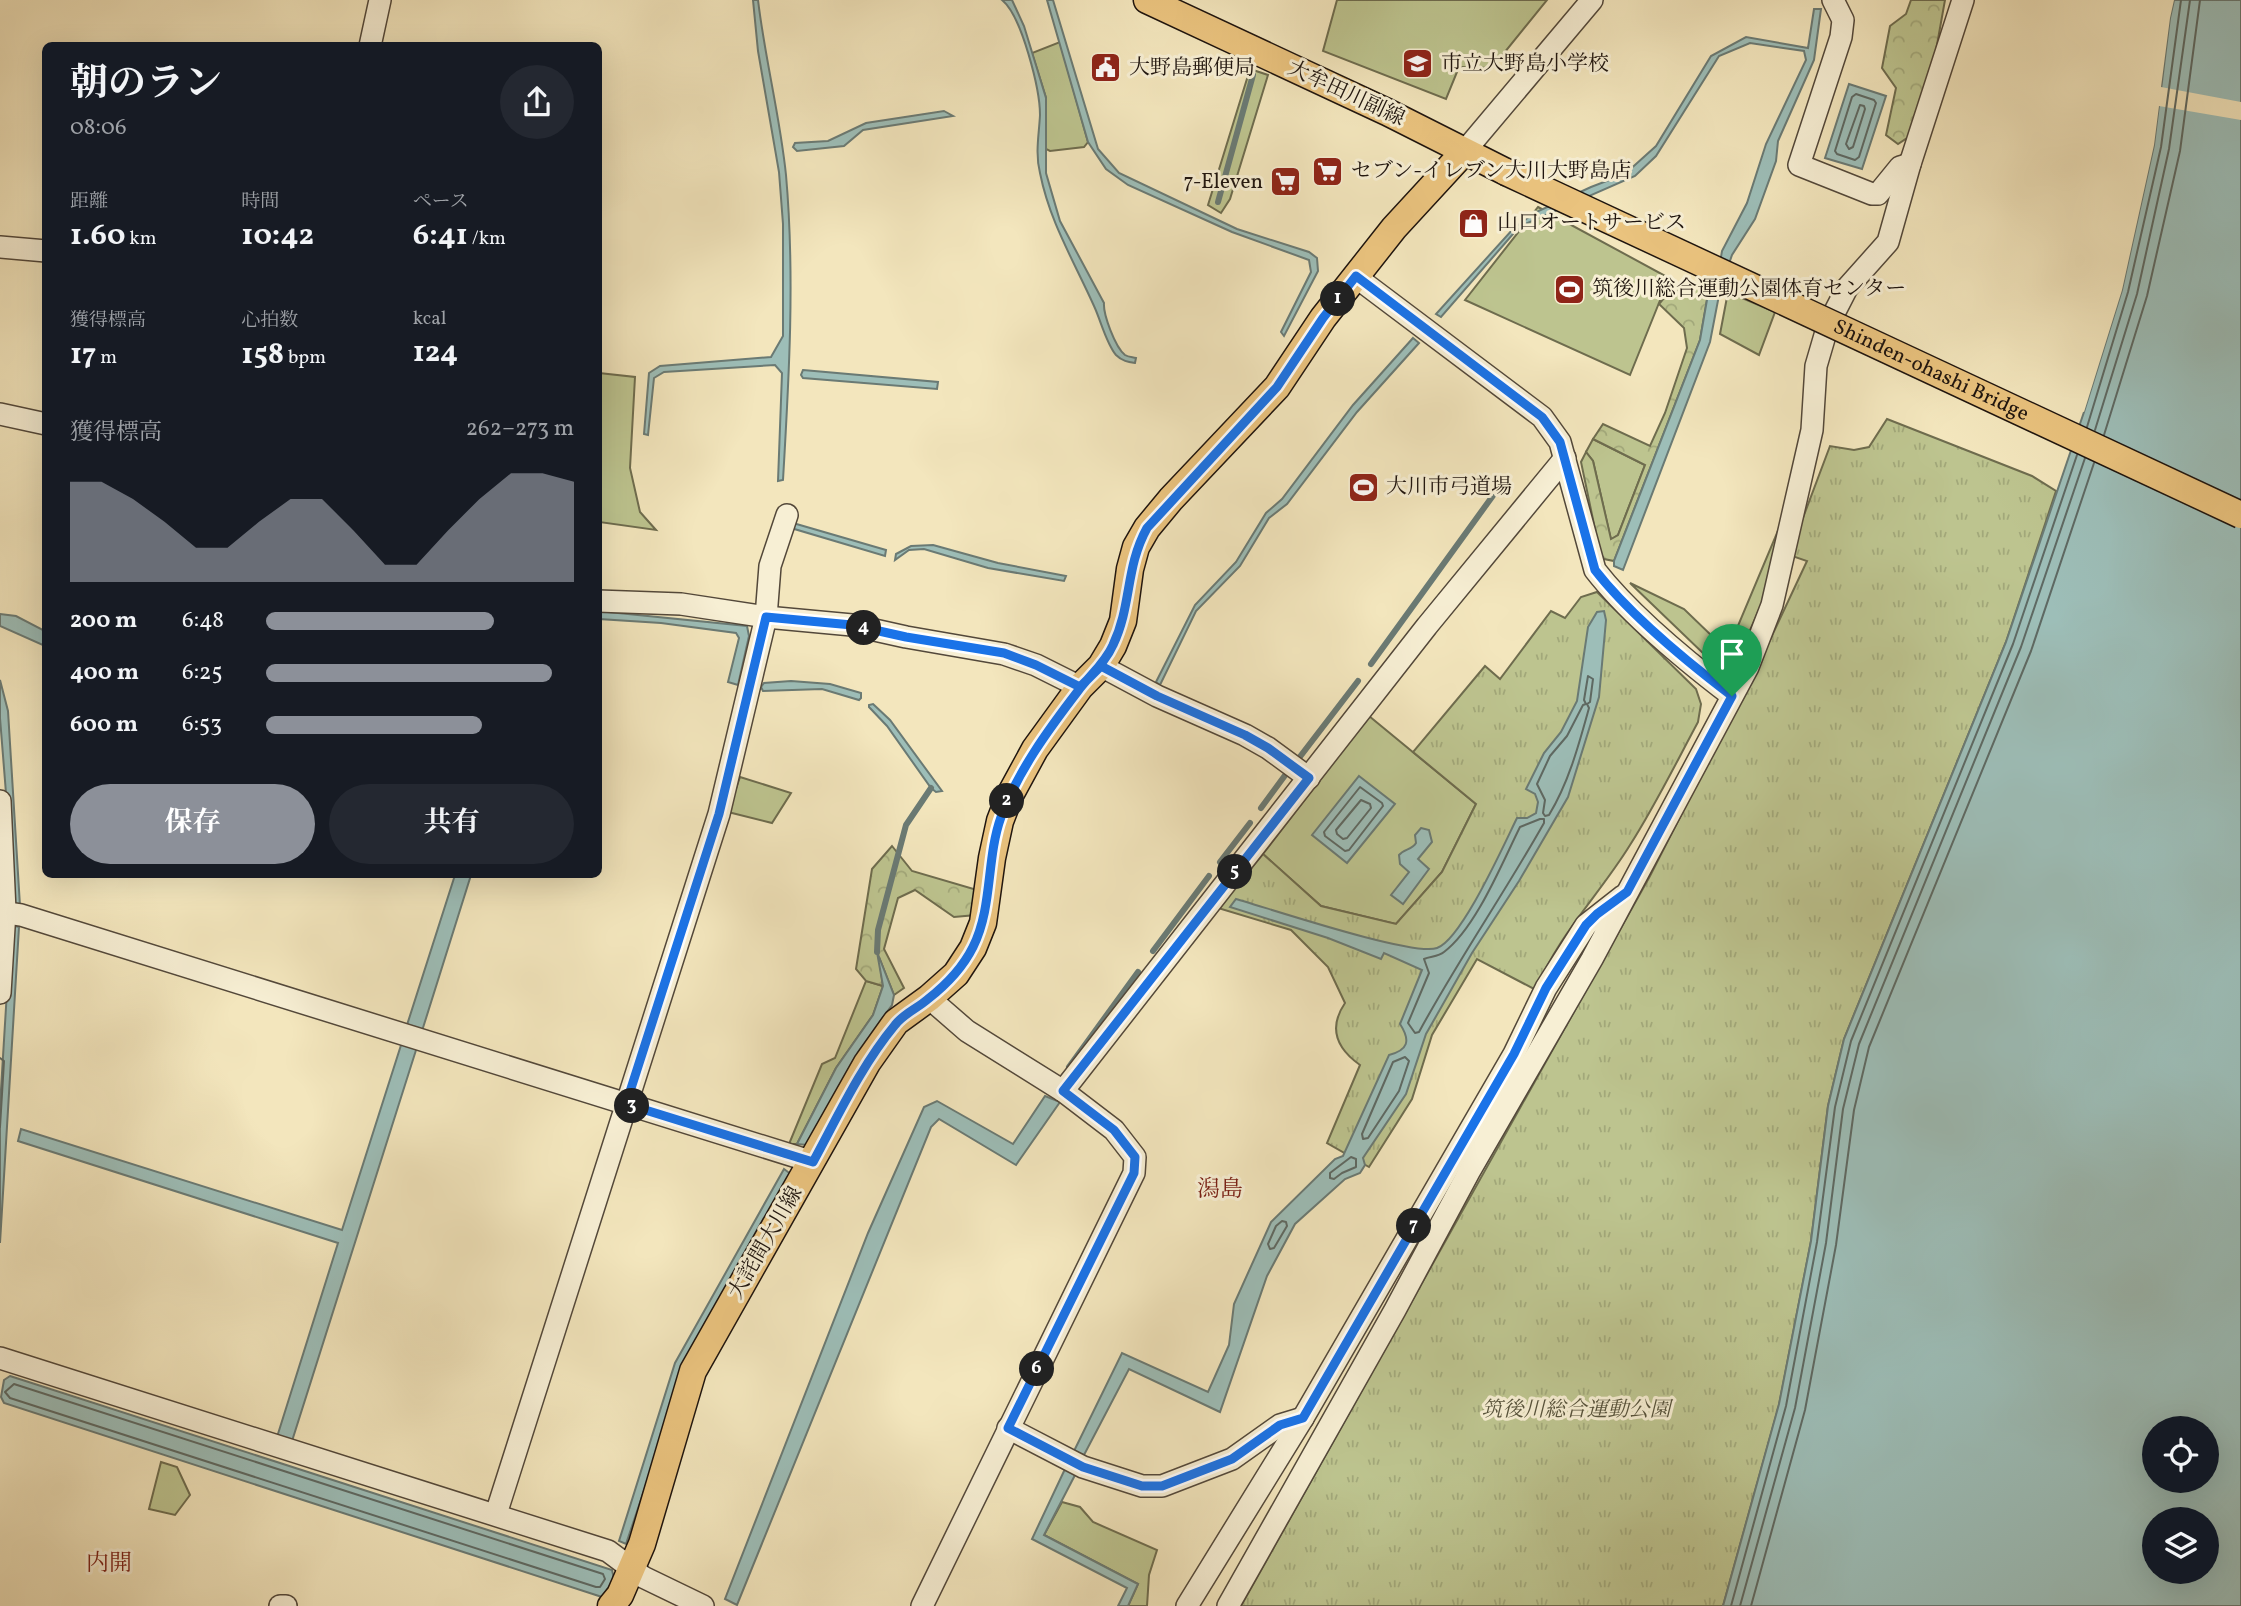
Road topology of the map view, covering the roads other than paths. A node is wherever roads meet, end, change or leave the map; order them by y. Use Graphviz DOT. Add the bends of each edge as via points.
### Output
graph roads {
  1 [pos="380,0"];
  2 [pos="1147,0"];
  3 [pos="1592,0"];
  4 [pos="1833,0"];
  5 [pos="1963,0"];
  6 [pos="371,42"];
  7 [pos="1464,152"];
  8 [pos="1910,164"];
  9 [pos="1506,172"];
  10 [pos="0,247"];
  11 [pos="42,251"];
  12 [pos="1356,276"];
  13 [pos="0,414"];
  14 [pos="42,423"];
  15 [pos="1565,458"];
  16 [pos="787,515"];
  17 [pos="2241,515"];
  18 [pos="602,601"];
  19 [pos="766,617"];
  20 [pos="1101,666"];
  21 [pos="1080,687"];
  22 [pos="1732,696"];
  23 [pos="1309,778"];
  24 [pos="0,801"];
  25 [pos="1627,892"];
  26 [pos="9,913"];
  27 [pos="0,993"];
  28 [pos="929,998"];
  29 [pos="1063,1091"];
  30 [pos="626,1104"];
  31 [pos="813,1162"];
  32 [pos="0,1358"];
  33 [pos="1303,1418"];
  34 [pos="1008,1428"];
  35 [pos="496,1514"];
  36 [pos="632,1569"];
  37 [pos="280,1606"];
  38 [pos="286,1606"];
  39 [pos="611,1606"];
  40 [pos="703,1606"];
  41 [pos="922,1606"];
  42 [pos="1187,1606"];
  43 [pos="1228,1606"];
  1 -- 6 [label="street"];
  2 -- 7 [label="main road, 大牟田川副線"];
  3 -- 7 [label="street"];
  4 -- 8 [label="street" via="1843,20 1841,37 1799,164 1872,194 1878,194 1900,167"];
  5 -- 8 [label="street"];
  7 -- 9 [label="main road, 大牟田川副線"];
  7 -- 12 [label="main road, 大詫間大川線"];
  8 -- 22 [label="street" via="1888,242 1847,288 1828,325 1816,366 1812,430 1772,605"];
  9 -- 17 [label="main road, Shinden-ohashi Bridge, bridge"];
  10 -- 11 [label="street"];
  12 -- 15 [label="street" via="1542,417"];
  12 -- 20 [label="main road, 大詫間大川線" via="1277,387 1147,528 1130,569 1123,621"];
  13 -- 14 [label="street"];
  15 -- 22 [label="street" via="1595,570 1692,666"];
  15 -- 23 [label="street"];
  16 -- 19 [label="street" via="770,566"];
  18 -- 19 [label="street" via="681,604"];
  19 -- 21 [label="street" via="852,625 1004,653"];
  19 -- 30 [label="street" via="719,814"];
  20 -- 21 [label="main road, 大詫間大川線"];
  20 -- 23 [label="street" via="1245,735"];
  21 -- 28 [label="main road, 大詫間大川線" via="1035,749 1010,795 992,858 983,923 973,948 956,974"];
  22 -- 25 [label="street"];
  23 -- 29 [label="street"];
  24 -- 26 [label="street"];
  25 -- 33 [label="street" via="1586,925 1546,988 1514,1054"];
  25 -- 43 [label="street"];
  26 -- 27 [label="street"];
  26 -- 30 [label="street"];
  28 -- 29 [label="street" via="967,1031"];
  28 -- 31 [label="main road, 大詫間大川線" via="896,1022 867,1063"];
  29 -- 34 [label="street" via="1114,1130 1135,1157 1134,1173"];
  30 -- 31 [label="street"];
  30 -- 35 [label="street"];
  31 -- 36 [label="main road, 大詫間大川線" via="693,1371"];
  32 -- 35 [label="street"];
  33 -- 34 [label="street" via="1280,1425 1232,1459 1162,1486 1142,1486 1083,1467"];
  33 -- 42 [label="street"];
  34 -- 41 [label="street"];
  35 -- 36 [label="street" via="608,1551"];
  36 -- 39 [label="main road, 大詫間大川線"];
  36 -- 40 [label="street"];
  37 -- 38 [label="street"];
}
